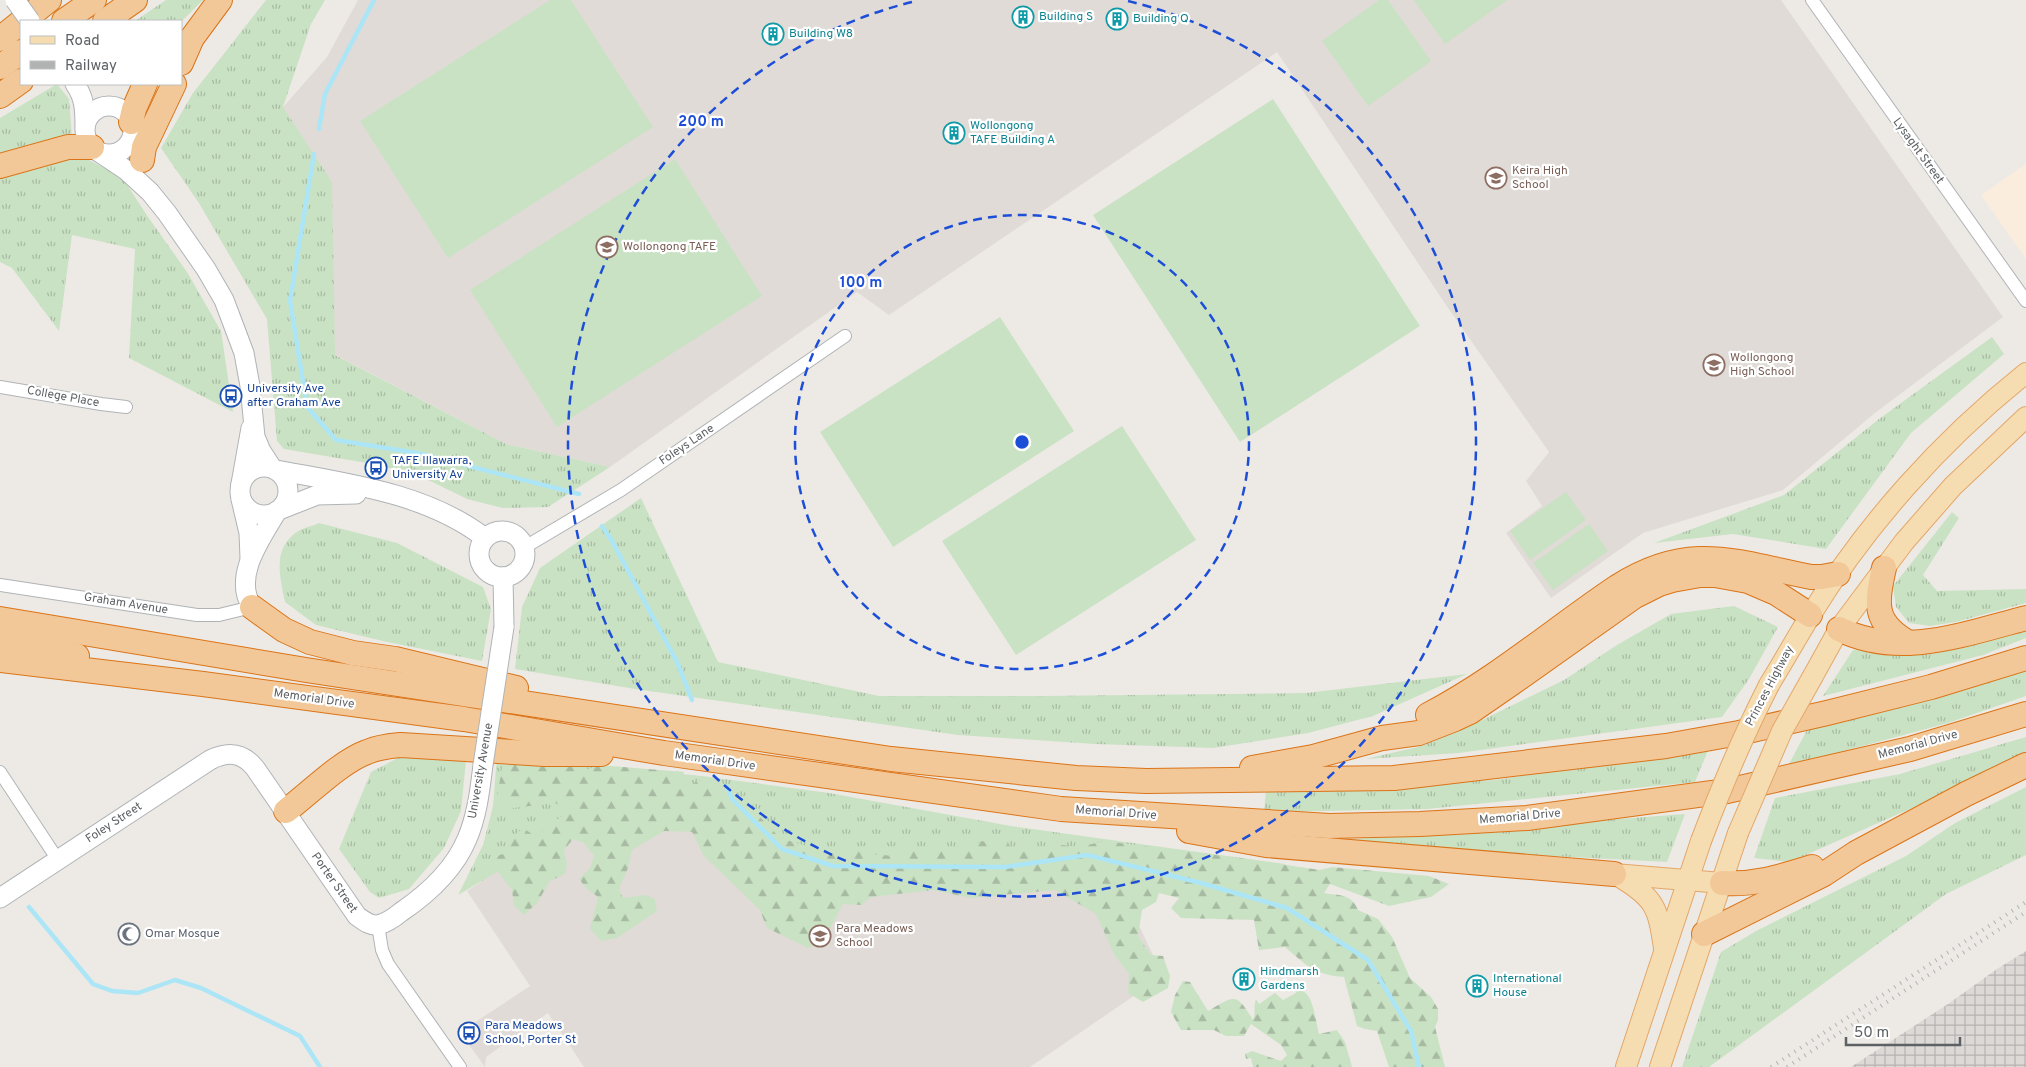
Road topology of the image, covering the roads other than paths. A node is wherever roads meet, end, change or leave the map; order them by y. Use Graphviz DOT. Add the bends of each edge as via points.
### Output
graph roads {
  1 [pos="15,0"];
  2 [pos="49,0"];
  3 [pos="94,0"];
  4 [pos="135,0"];
  5 [pos="219,0"];
  6 [pos="1812,0"];
  7 [pos="24,20"];
  8 [pos="29,20"];
  9 [pos="65,20"];
  10 [pos="106,20"];
  11 [pos="20,24"];
  12 [pos="182,36"];
  13 [pos="0,39"];
  14 [pos="20,53"];
  15 [pos="182,62"];
  16 [pos="0,67"];
  17 [pos="20,82"];
  18 [pos="145,85"];
  19 [pos="174,85"];
  20 [pos="76,86"];
  21 [pos="0,96"];
  22 [pos="114,107"];
  23 [pos="132,126"];
  24 [pos="91,142"];
  25 [pos="142,160"];
  26 [pos="0,166"];
  27 [pos="167,213"];
  28 [pos="2026,301"];
  29 [pos="845,336"];
  30 [pos="2026,373"];
  31 [pos="0,387"];
  32 [pos="126,407"];
  33 [pos="2026,417"];
  34 [pos="252,419"];
  35 [pos="274,469"];
  36 [pos="241,492"];
  37 [pos="395,495"];
  38 [pos="278,510"];
  39 [pos="485,538"];
  40 [pos="524,546"];
  41 [pos="249,564"];
  42 [pos="1884,568"];
  43 [pos="1838,574"];
  44 [pos="503,577"];
  45 [pos="0,585"];
  46 [pos="252,607"];
  47 [pos="1810,615"];
  48 [pos="2026,618"];
  49 [pos="0,619"];
  50 [pos="1838,629"];
  51 [pos="0,638"];
  52 [pos="1909,644"];
  53 [pos="2026,658"];
  54 [pos="0,660"];
  55 [pos="203,684"];
  56 [pos="2026,714"];
  57 [pos="669,725"];
  58 [pos="1382,738"];
  59 [pos="230,753"];
  60 [pos="664,753"];
  61 [pos="2026,765"];
  62 [pos="0,772"];
  63 [pos="1146,781"];
  64 [pos="1062,810"];
  65 [pos="286,811"];
  66 [pos="1856,853"];
  67 [pos="58,860"];
  68 [pos="1614,874"];
  69 [pos="1689,880"];
  70 [pos="1722,883"];
  71 [pos="0,898"];
  72 [pos="378,924"];
  73 [pos="1704,934"];
  74 [pos="1665,950"];
  75 [pos="460,1067"];
  76 [pos="1626,1067"];
  77 [pos="1660,1067"];
  1 -- 8 [label="main road, bridge"];
  2 -- 7 [label="highway"];
  3 -- 9 [label="highway"];
  4 -- 10 [label="highway"];
  5 -- 12 [label="highway"];
  5 -- 15 [label="highway" via="192,38"];
  6 -- 28 [label="street, Lysaght Street"];
  11 -- 13 [label="highway"];
  14 -- 16 [label="highway"];
  17 -- 21 [label="highway"];
  18 -- 23 [label="highway" via="134,108"];
  19 -- 25 [label="highway" via="144,147"];
  20 -- 22 [label="main road" via="96,101"];
  20 -- 24 [label="main road" via="85,106"];
  22 -- 23 [label="main road" via="121,110"];
  22 -- 24 [label="main road" via="94,111 86,121"];
  23 -- 24 [label="main road" via="131,139 116,153 104,153"];
  23 -- 25 [label="main road"];
  24 -- 26 [label="highway"];
  24 -- 27 [label="main road" via="140,182"];
  25 -- 27 [label="main road"];
  27 -- 34 [label="main road" via="206,269 230,314 244,352"];
  29 -- 40 [label="street, Foleys Lane" via="621,490"];
  30 -- 43 [label="main road, Princes Highway" via="1972,419 1932,459"];
  31 -- 32 [label="street, College Place"];
  33 -- 42 [label="main road" via="1953,486"];
  34 -- 35 [label="main road" via="258,445"];
  34 -- 36 [label="main road"];
  35 -- 36 [label="main road" via="251,470 243,480"];
  35 -- 37 [label="main road"];
  35 -- 38 [label="main road" via="282,475 288,487 286,500"];
  36 -- 38 [label="main road" via="244,505 254,513 267,515"];
  36 -- 41 [label="main road" via="249,531"];
  37 -- 38 [label="main road" via="327,494"];
  37 -- 39 [label="main road" via="430,506"];
  38 -- 41 [label="main road"];
  39 -- 40 [label="main road" via="504,530 517,535"];
  39 -- 44 [label="main road" via="479,552 483,567 495,576"];
  40 -- 44 [label="main road" via="526,554 521,567 510,576"];
  41 -- 46 [label="main road" via="246,591"];
  42 -- 50 [label="main road"];
  42 -- 52 [label="highway" via="1878,593 1880,614 1892,632"];
  43 -- 47 [label="main road, Princes Highway"];
  43 -- 58 [label="highway" via="1811,577 1710,558 1657,566 1617,587 1460,698"];
  44 -- 72 [label="main road, University Avenue, bridge" via="504,627 483,765 467,841 441,880 390,920"];
  45 -- 46 [label="street, Graham Avenue" via="196,615 219,615"];
  46 -- 57 [label="highway" via="284,630 310,642 396,659"];
  47 -- 50 [label="main road"];
  47 -- 58 [label="highway" via="1776,593 1748,581 1707,575 1672,580 1635,596 1470,712 1419,732"];
  47 -- 69 [label="main road, Princes Highway, bridge" via="1751,719 1726,775"];
  48 -- 52 [label="highway" via="1966,634"];
  49 -- 57 [label="highway"];
  50 -- 52 [label="highway" via="1872,641"];
  50 -- 70 [label="main road, bridge" via="1782,731 1738,833"];
  51 -- 55 [label="highway"];
  53 -- 63 [label="highway" via="1931,687 1827,713 1666,746 1394,778"];
  54 -- 55 [label="highway"];
  55 -- 60 [label="highway, Memorial Drive" via="464,719"];
  56 -- 64 [label="highway, Memorial Drive" via="1910,749 1727,791 1527,818 1329,826"];
  57 -- 63 [label="highway" via="891,759 1076,778"];
  58 -- 63 [label="highway" via="1271,766"];
  59 -- 65 [label="main road, Porter Street" via="250,761"];
  59 -- 67 [label="main road, Foley Street" via="210,760"];
  60 -- 64 [label="highway, Memorial Drive"];
  60 -- 65 [label="highway" via="545,754 401,745 383,747 350,761"];
  61 -- 66 [label="highway"];
  62 -- 67 [label="street"];
  64 -- 68 [label="highway" via="1266,844"];
  65 -- 72 [label="main road, Porter Street" via="352,909 364,921"];
  66 -- 70 [label="highway" via="1780,877 1748,884"];
  66 -- 73 [label="highway" via="1824,874"];
  67 -- 71 [label="main road, Foley Street"];
  68 -- 69 [label="main road"];
  68 -- 74 [label="main road" via="1636,887 1654,905"];
  69 -- 70 [label="main road"];
  69 -- 74 [label="main road, Princes Highway"];
  70 -- 73 [label="main road"];
  72 -- 75 [label="street" via="388,964"];
  73 -- 77 [label="main road"];
  74 -- 76 [label="main road, Princes Highway"];
}
